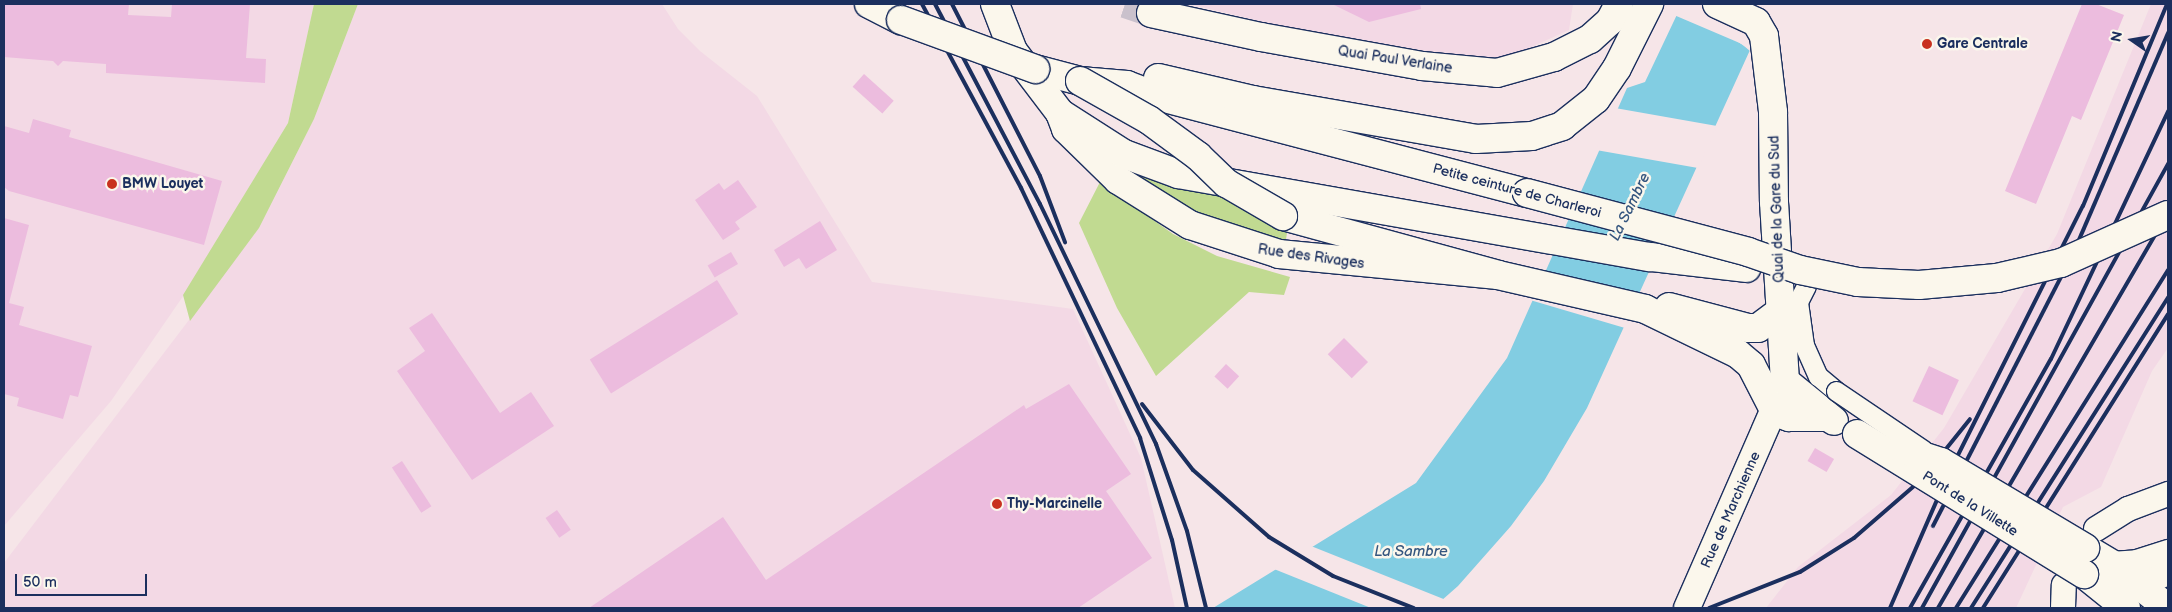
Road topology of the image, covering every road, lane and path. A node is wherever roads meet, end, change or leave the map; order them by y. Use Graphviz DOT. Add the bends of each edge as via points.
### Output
graph roads {
  1 [pos="870,4"];
  2 [pos="995,4"];
  3 [pos="1618,4"];
  4 [pos="1649,4"];
  5 [pos="1717,4"];
  6 [pos="1151,12"];
  7 [pos="1080,81"];
  8 [pos="1127,84"];
  9 [pos="1060,113"];
  10 [pos="2168,215"];
  11 [pos="1498,275"];
  12 [pos="1803,278"];
  13 [pos="1783,309"];
  14 [pos="1687,321"];
  15 [pos="1786,381"];
  16 [pos="1775,412"];
  17 [pos="1827,418"];
  18 [pos="1857,434"];
  19 [pos="1941,462"];
  20 [pos="2168,494"];
  21 [pos="2096,529"];
  22 [pos="2168,552"];
  23 [pos="2168,573"];
  24 [pos="2126,582"];
  25 [pos="2070,589"];
  26 [pos="1691,600"];
  27 [pos="2168,608"];
  1 -- 7 [label="main road, Petite ceinture de Charleroi, bridge" via="957,43"];
  2 -- 9 [label="main road, Rue des Rivages" via="1013,50"];
  3 -- 6 [label="main road, Quai Paul Verlaine" via="1610,21 1590,38 1554,57 1497,73 1422,66 1261,37"];
  4 -- 8 [label="main road" via="1621,61 1596,99 1562,126 1509,140 1476,139 1311,110 1155,77"];
  5 -- 13 [label="main road, Quai de la Gare du Sud" via="1756,22 1764,36 1773,112 1774,202"];
  7 -- 8 [label="main road, Petite ceinture de Charleroi"];
  7 -- 11 [label="main road, bridge" via="1149,120 1198,156 1226,184 1283,216"];
  8 -- 12 [label="main road, Petite ceinture de Charleroi, bridge" via="1152,95 1730,248"];
  9 -- 11 [label="main road, Rue des Rivages" via="1066,129 1118,180 1190,225 1252,248 1331,262"];
  9 -- 12 [label="main road, bridge" via="1100,141 1148,165 1178,174 1651,257"];
  10 -- 12 [label="main road, Petite ceinture de Charleroi, bridge" via="2062,264 1996,278 1919,285"];
  11 -- 14 [label="main road"];
  12 -- 19 [label="street, Pont de la Villette, bridge" via="1798,302 1804,345 1818,376"];
  13 -- 14 [label="main road" via="1758,328"];
  13 -- 15 [label="main road, Quai de la Gare du Sud"];
  14 -- 16 [label="main road" via="1751,365"];
  15 -- 16 [label="main road, Rue de Marchienne"];
  15 -- 17 [label="main road, Pont de la Villette"];
  16 -- 17 [label="main road" via="1789,417"];
  16 -- 26 [label="main road, Rue de Marchienne"];
  17 -- 18 [label="main road, Pont de la Villette"];
  18 -- 19 [label="main road, Pont de la Villette, bridge"];
  18 -- 25 [label="main road, Pont de la Villette, bridge"];
  19 -- 24 [label="main road, Pont de la Villette, bridge"];
  20 -- 21 [label="street" via="2128,509"];
  22 -- 24 [label="street"];
  23 -- 24 [label="street"];
  24 -- 25 [label="main road, Pont de la Villette"];
  24 -- 27 [label="main road"];
}
